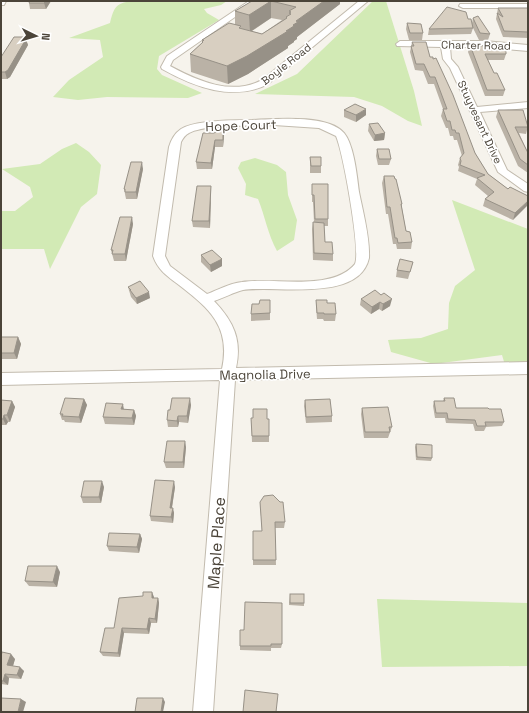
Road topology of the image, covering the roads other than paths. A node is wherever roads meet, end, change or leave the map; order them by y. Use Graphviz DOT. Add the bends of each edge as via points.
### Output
graph roads {
  1 [pos="254,1"];
  2 [pos="364,1"];
  3 [pos="463,6"];
  4 [pos="528,6"];
  5 [pos="400,44"];
  6 [pos="444,44"];
  7 [pos="528,48"];
  8 [pos="528,105"];
  9 [pos="474,110"];
  10 [pos="528,190"];
  11 [pos="204,300"];
  12 [pos="528,368"];
  13 [pos="228,375"];
  14 [pos="1,379"];
  15 [pos="203,712"];
  1 -- 2 [label="street, Boyle Road" via="170,58 165,67 217,88 251,88 265,82"];
  3 -- 4 [label="street"];
  5 -- 6 [label="street, Charter Road"];
  6 -- 7 [label="street, Charter Road"];
  6 -- 9 [label="street, Stuyvesant Drive" via="447,59 454,67"];
  8 -- 9 [label="street"];
  9 -- 10 [label="street, Stuyvesant Drive" via="493,154 504,172"];
  11 -- 11 [label="street, Hope Court" via="242,286 330,283 358,269 364,259 362,244 346,153 340,135 331,129 313,124 253,123 202,125 181,133 175,142 159,256 166,269"];
  11 -- 13 [label="street, Hope Court" via="217,310 228,331 232,347"];
  12 -- 13 [label="street, Magnolia Drive"];
  13 -- 14 [label="street, Magnolia Drive"];
  13 -- 15 [label="street, Maple Place"];
}
